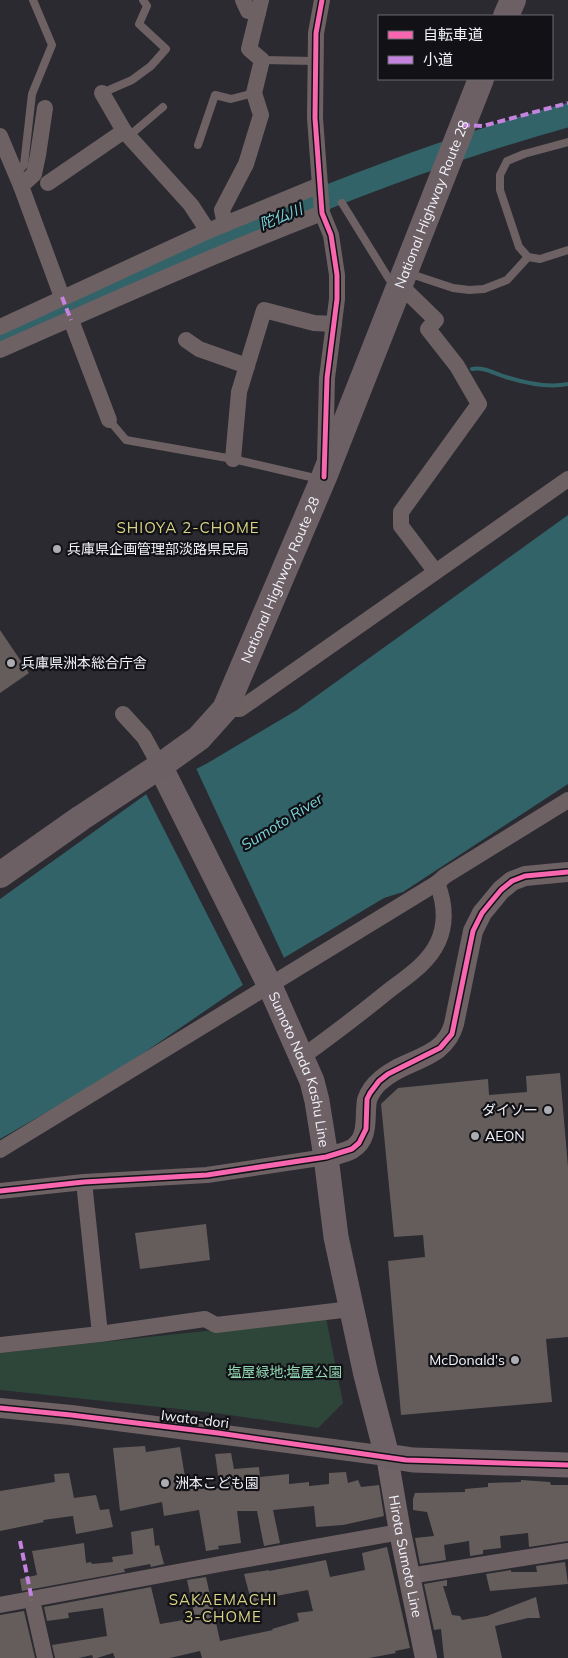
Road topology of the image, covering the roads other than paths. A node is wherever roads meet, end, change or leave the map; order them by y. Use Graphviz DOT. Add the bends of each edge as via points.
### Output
graph roads {
  1 [pos="33,0"];
  2 [pos="143,0"];
  3 [pos="243,0"];
  4 [pos="322,0"];
  5 [pos="513,0"];
  6 [pos="259,6"];
  7 [pos="506,15"];
  8 [pos="262,60"];
  9 [pos="314,61"];
  10 [pos="481,80"];
  11 [pos="102,93"];
  12 [pos="254,94"];
  13 [pos="162,107"];
  14 [pos="45,108"];
  15 [pos="127,133"];
  16 [pos="0,136"];
  17 [pos="568,142"];
  18 [pos="198,145"];
  19 [pos="4,156"];
  20 [pos="19,180"];
  21 [pos="48,183"];
  22 [pos="320,185"];
  23 [pos="342,203"];
  24 [pos="322,213"];
  25 [pos="225,224"];
  26 [pos="208,232"];
  27 [pos="568,250"];
  28 [pos="528,257"];
  29 [pos="403,279"];
  30 [pos="62,297"];
  31 [pos="72,320"];
  32 [pos="334,324"];
  33 [pos="4,325"];
  34 [pos="186,340"];
  35 [pos="17,343"];
  36 [pos="0,350"];
  37 [pos="247,366"];
  38 [pos="109,420"];
  39 [pos="233,459"];
  40 [pos="324,478"];
  41 [pos="568,479"];
  42 [pos="435,572"];
  43 [pos="225,709"];
  44 [pos="123,714"];
  45 [pos="163,772"];
  46 [pos="568,800"];
  47 [pos="568,872"];
  48 [pos="0,875"];
  49 [pos="438,883"];
  50 [pos="270,986"];
  51 [pos="302,1057"];
  52 [pos="0,1150"];
  53 [pos="326,1157"];
  54 [pos="84,1182"];
  55 [pos="0,1191"];
  56 [pos="351,1309"];
  57 [pos="100,1334"];
  58 [pos="0,1345"];
  59 [pos="0,1408"];
  60 [pos="387,1456"];
  61 [pos="568,1456"];
  62 [pos="443,1462"];
  63 [pos="568,1465"];
  64 [pos="400,1532"];
  65 [pos="568,1551"];
  66 [pos="409,1576"];
  67 [pos="32,1600"];
  68 [pos="0,1605"];
  69 [pos="45,1658"];
  70 [pos="426,1658"];
  1 -- 20 [label="lane" via="52,45 32,94 24,165"];
  2 -- 11 [label="lane" via="147,6 139,24 166,49 132,80"];
  3 -- 6 [label="street" via="248,11"];
  4 -- 9 [label="street"];
  5 -- 7 [label="highway"];
  6 -- 8 [label="street" via="249,49"];
  8 -- 9 [label="lane"];
  8 -- 12 [label="street"];
  9 -- 22 [label="street"];
  10 -- 29 [label="highway, National Highway Route 28"];
  11 -- 15 [label="street"];
  12 -- 18 [label="lane" via="231,100 215,95"];
  12 -- 25 [label="street" via="261,114 246,164 222,210"];
  13 -- 15 [label="lane"];
  14 -- 20 [label="street" via="34,174"];
  15 -- 21 [label="street"];
  15 -- 26 [label="street" via="191,205"];
  16 -- 19 [label="street"];
  17 -- 28 [label="lane" via="507,161 500,175 500,190 518,247"];
  19 -- 20 [label="street"];
  20 -- 30 [label="street"];
  22 -- 24 [label="street"];
  22 -- 25 [label="street"];
  23 -- 29 [label="lane" via="389,279"];
  24 -- 31 [label="street" via="240,245"];
  24 -- 32 [label="street" via="331,235 337,274"];
  25 -- 26 [label="street"];
  26 -- 30 [label="street"];
  27 -- 28 [label="lane" via="540,259"];
  28 -- 29 [label="lane" via="507,280 484,289 468,290"];
  29 -- 40 [label="highway, National Highway Route 28"];
  29 -- 42 [label="street" via="436,320 428,328 457,366 478,404 401,512 401,526"];
  30 -- 33 [label="street"];
  31 -- 35 [label="street"];
  31 -- 38 [label="street"];
  32 -- 37 [label="street" via="314,323 264,310"];
  32 -- 40 [label="street" via="327,378"];
  33 -- 35 [label="street"];
  34 -- 37 [label="street" via="199,349"];
  35 -- 36 [label="street"];
  37 -- 39 [label="street" via="239,392"];
  38 -- 39 [label="lane" via="126,440"];
  39 -- 40 [label="lane"];
  40 -- 43 [label="highway, National Highway Route 28"];
  41 -- 42 [label="street"];
  42 -- 43 [label="street" via="240,710"];
  43 -- 45 [label="highway, National Highway Route 28"];
  44 -- 45 [label="street" via="144,737"];
  45 -- 48 [label="highway, National Highway Route 28" via="81,818"];
  45 -- 50 [label="main road, Sumoto Nada Kashu Line"];
  46 -- 49 [label="street"];
  47 -- 53 [label="street" via="525,876 501,890 482,913 473,931 452,1034 440,1048 379,1081 367,1100 366,1129 359,1143 352,1149"];
  49 -- 50 [label="street"];
  49 -- 51 [label="street" via="445,916 431,955"];
  50 -- 51 [label="main road, Sumoto Nada Kashu Line"];
  50 -- 52 [label="street"];
  51 -- 53 [label="main road, Sumoto Nada Kashu Line" via="317,1100"];
  53 -- 54 [label="street" via="207,1175"];
  53 -- 56 [label="main road, Sumoto Nada Kashu Line" via="336,1237"];
  54 -- 55 [label="street"];
  54 -- 57 [label="street"];
  56 -- 57 [label="street" via="216,1325 205,1319"];
  56 -- 60 [label="main road, Sumoto Nada Kashu Line"];
  57 -- 58 [label="street"];
  59 -- 60 [label="street, Iwata-dori" via="110,1419"];
  60 -- 62 [label="main road"];
  60 -- 64 [label="main road, Hirota Sumoto Line"];
  61 -- 62 [label="main road" via="512,1456"];
  62 -- 63 [label="main road"];
  64 -- 66 [label="main road, Hirota Sumoto Line"];
  64 -- 67 [label="street"];
  65 -- 66 [label="street"];
  66 -- 70 [label="main road, Hirota Sumoto Line"];
  67 -- 68 [label="street"];
  67 -- 69 [label="street"];
}
